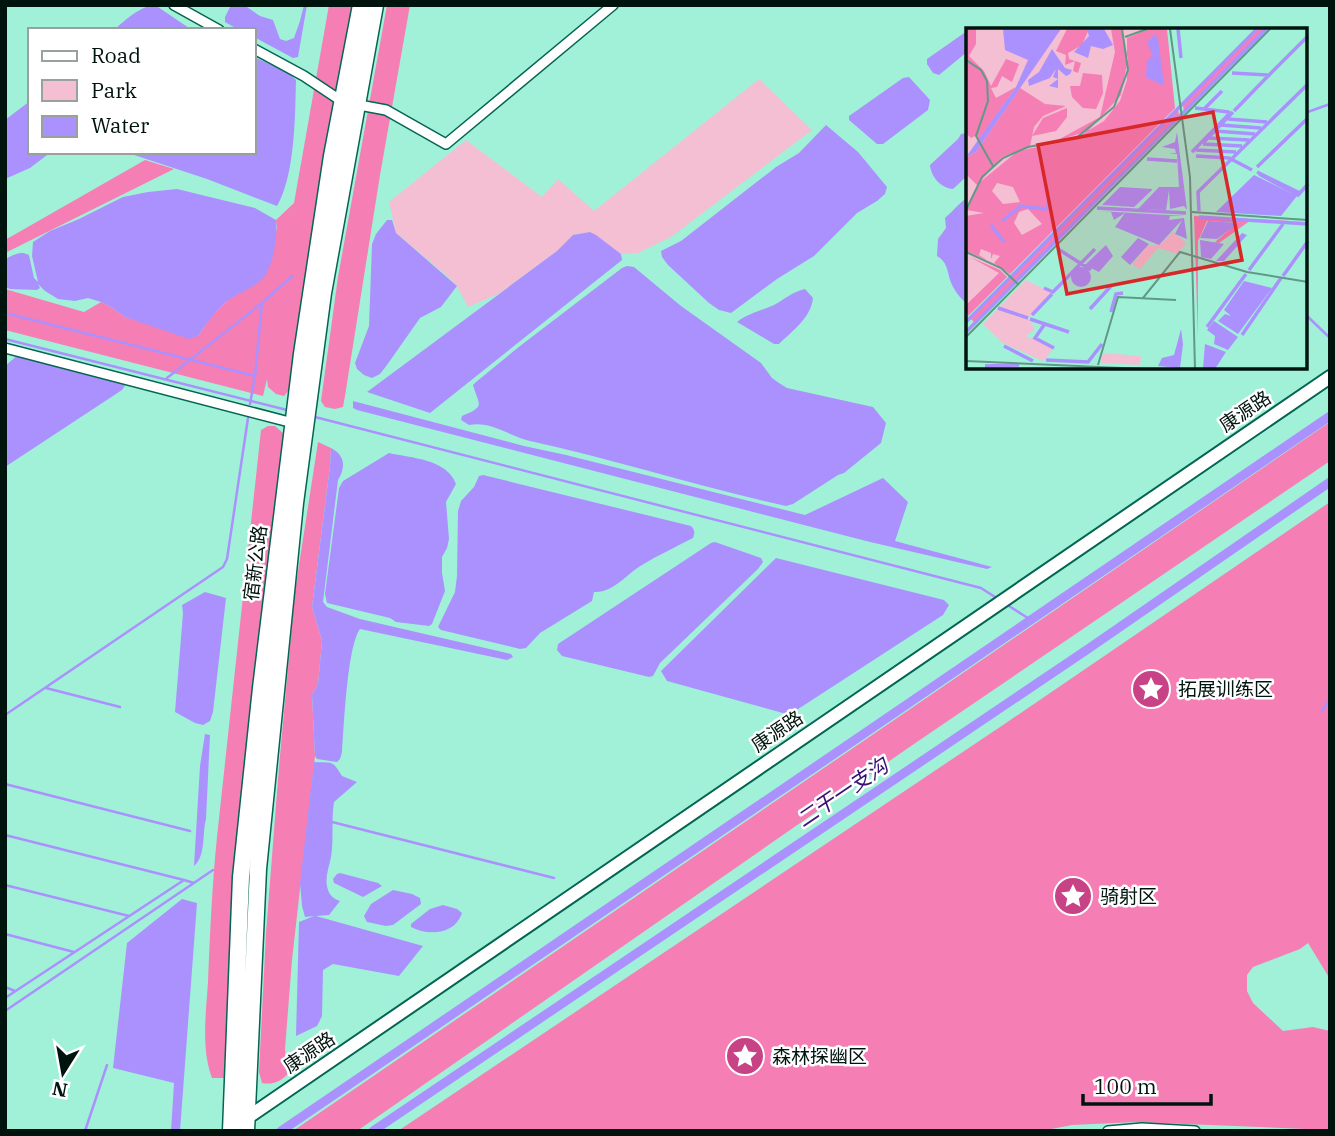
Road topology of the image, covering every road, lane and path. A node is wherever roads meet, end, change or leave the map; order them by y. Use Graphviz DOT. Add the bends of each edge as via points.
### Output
graph roads {
  1 [pos="174,5"];
  2 [pos="361,5"];
  3 [pos="375,5"];
  4 [pos="613,5"];
  5 [pos="215,28"];
  6 [pos="256,50"];
  7 [pos="350,103"];
  8 [pos="5,348"];
  9 [pos="1330,377"];
  10 [pos="299,425"];
  11 [pos="246,1124"];
  12 [pos="231,1131"];
  13 [pos="1108,1131"];
  14 [pos="1195,1131"];
  1 -- 5 [label="street"];
  2 -- 7 [label="highway, 宿新公路"];
  3 -- 7 [label="highway, 宿新公路"];
  4 -- 7 [label="street" via="446,144 386,110"];
  6 -- 7 [label="street"];
  7 -- 10 [label="highway, 宿新公路" via="332,156 302,354"];
  8 -- 10 [label="street"];
  9 -- 11 [label="street, 康源路"];
  10 -- 11 [label="highway, 宿新公路" via="258,869"];
  10 -- 12 [label="highway, 宿新公路" via="261,688 241,877"];
  11 -- 12 [label="street, 康源路"];
  13 -- 14 [label="street"];
}
